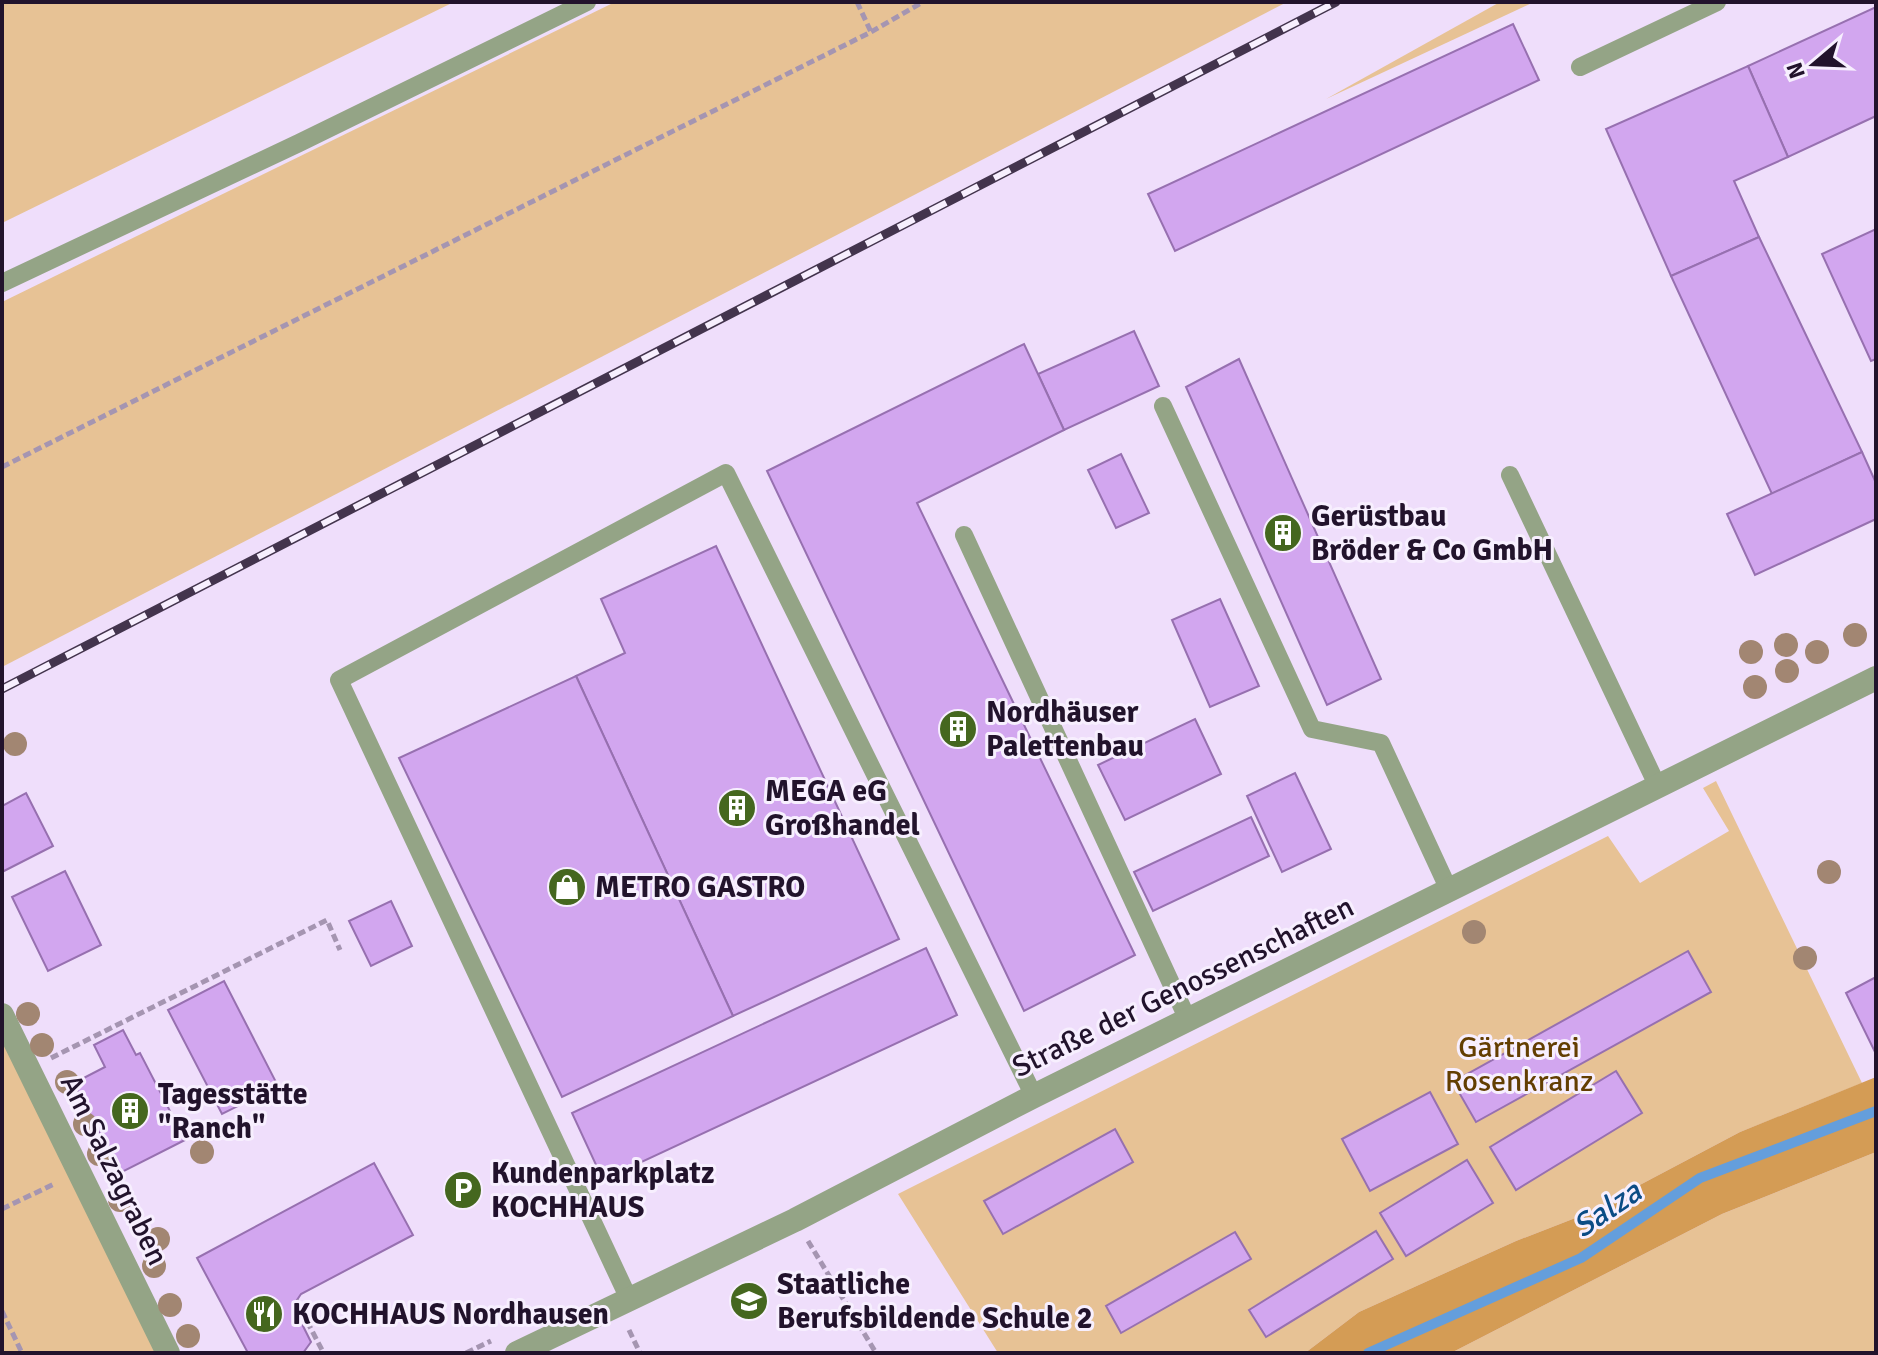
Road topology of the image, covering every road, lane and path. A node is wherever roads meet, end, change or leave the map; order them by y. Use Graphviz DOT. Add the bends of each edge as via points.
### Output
graph roads {
  1 [pos="587,2"];
  2 [pos="857,2"];
  3 [pos="923,2"];
  4 [pos="1717,2"];
  5 [pos="871,32"];
  6 [pos="1580,67"];
  7 [pos="2,283"];
  8 [pos="1163,406"];
  9 [pos="2,467"];
  10 [pos="1510,475"];
  11 [pos="964,535"];
  12 [pos="1876,678"];
  13 [pos="1657,785"];
  14 [pos="1449,890"];
  15 [pos="340,950"];
  16 [pos="2,1015"];
  17 [pos="1188,1020"];
  18 [pos="29,1069"];
  19 [pos="1034,1096"];
  20 [pos="78,1172"];
  21 [pos="2,1209"];
  22 [pos="795,1220"];
  23 [pos="628,1297"];
  24 [pos="296,1300"];
  25 [pos="2,1311"];
  26 [pos="322,1350"];
  27 [pos="22,1353"];
  28 [pos="168,1353"];
  29 [pos="517,1353"];
  30 [pos="876,1353"];
  1 -- 7 [label="lane"];
  2 -- 5 [label="path"];
  3 -- 5 [label="path"];
  4 -- 6 [label="lane"];
  5 -- 9 [label="path"];
  8 -- 14 [label="lane" via="1312,729 1381,743"];
  10 -- 13 [label="lane"];
  11 -- 17 [label="lane"];
  12 -- 13 [label="street, Straße der Genossenschaften"];
  13 -- 14 [label="street, Straße der Genossenschaften"];
  14 -- 17 [label="street, Straße der Genossenschaften"];
  15 -- 18 [label="path" via="327,920"];
  16 -- 18 [label="street, Am Salzagraben"];
  17 -- 19 [label="street, Straße der Genossenschaften"];
  18 -- 20 [label="street, Am Salzagraben"];
  19 -- 22 [label="street, Straße der Genossenschaften"];
  19 -- 23 [label="lane" via="726,473 339,680"];
  20 -- 21 [label="path"];
  20 -- 28 [label="street, Am Salzagraben"];
  22 -- 23 [label="street, Straße der Genossenschaften"];
  22 -- 30 [label="path"];
  23 -- 29 [label="street, Straße der Genossenschaften"];
  24 -- 26 [label="path"];
  25 -- 27 [label="path"];
}
